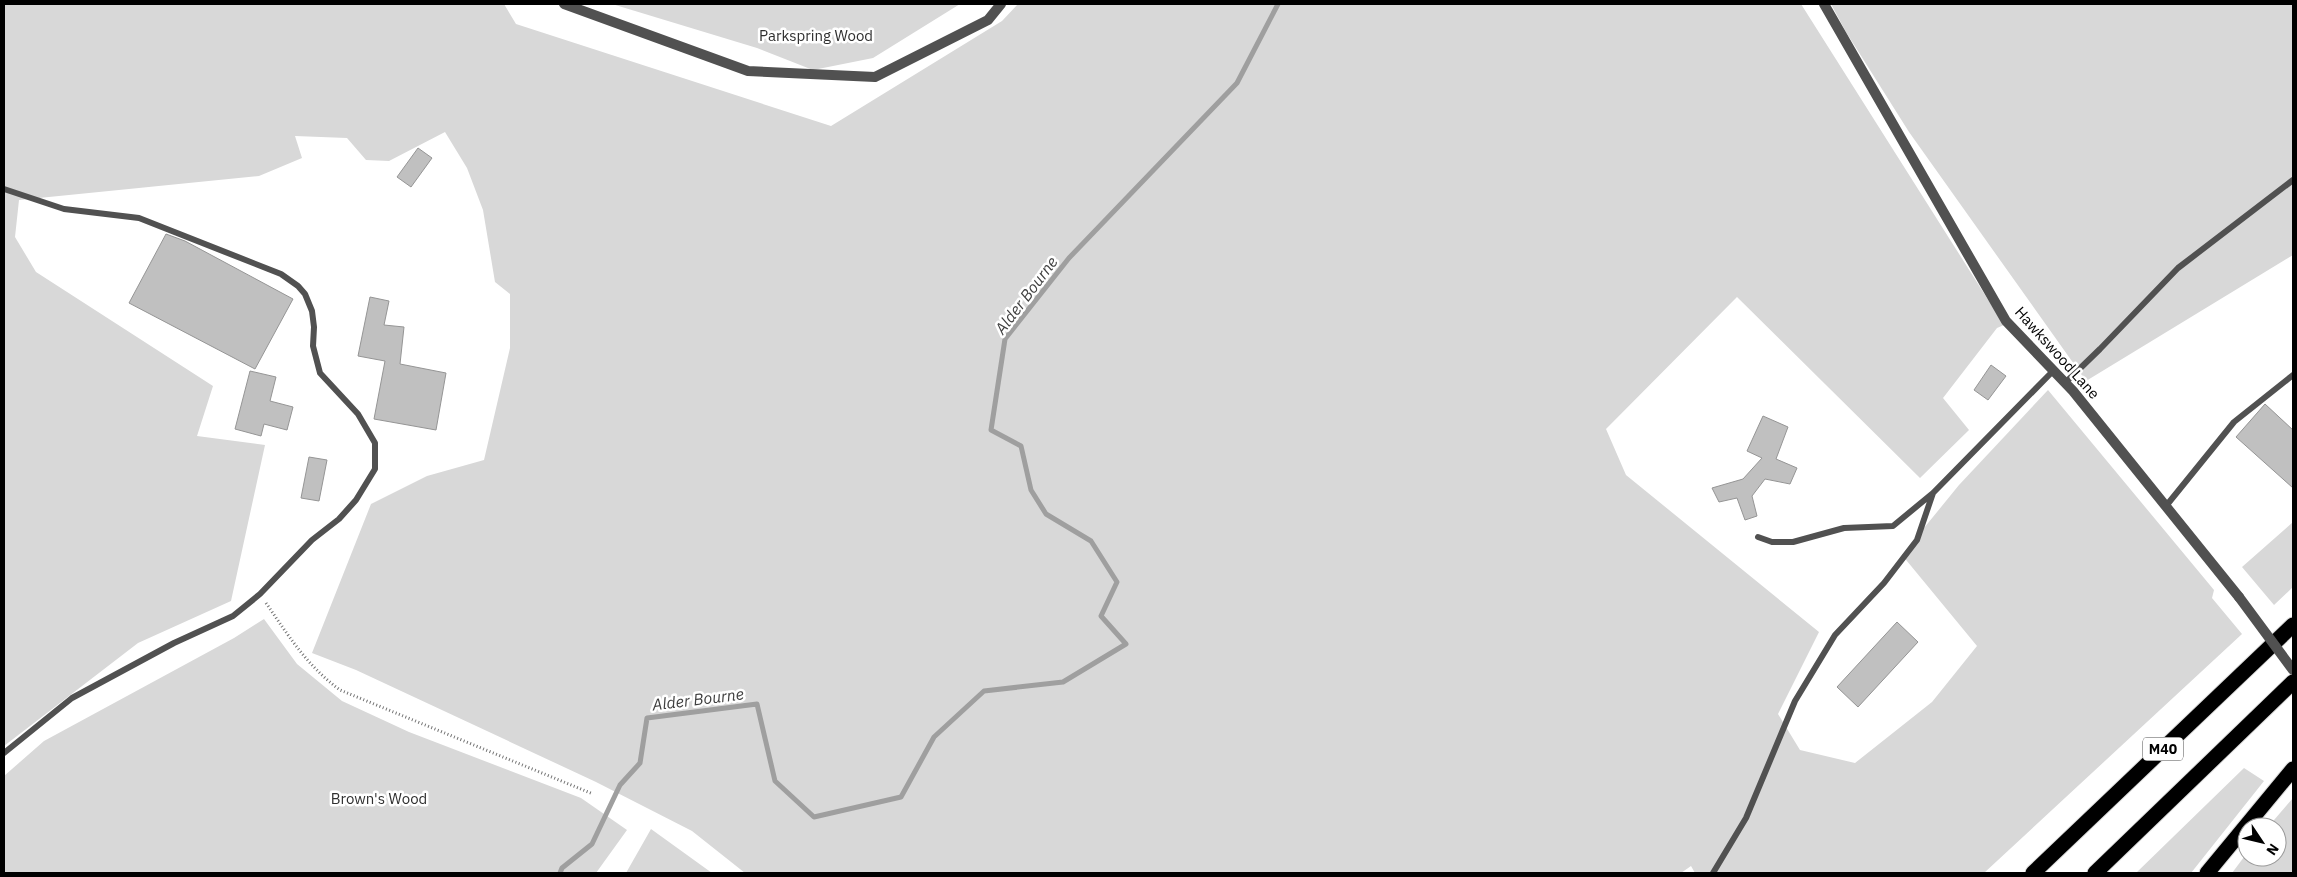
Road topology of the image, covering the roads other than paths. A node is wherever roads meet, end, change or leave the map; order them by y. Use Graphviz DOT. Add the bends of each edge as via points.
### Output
graph roads {
  1 [pos="564,4"];
  2 [pos="1001,4"];
  3 [pos="1824,4"];
  4 [pos="2293,180"];
  5 [pos="4,189"];
  6 [pos="2054,370"];
  7 [pos="2293,375"];
  8 [pos="2065,383"];
  9 [pos="1933,493"];
  10 [pos="2166,506"];
  11 [pos="1758,537"];
  12 [pos="2293,625"];
  13 [pos="2293,670"];
  14 [pos="2293,682"];
  15 [pos="4,753"];
  16 [pos="2293,769"];
  17 [pos="1713,873"];
  18 [pos="2033,873"];
  19 [pos="2095,873"];
  20 [pos="2207,873"];
  1 -- 2 [label="street" via="748,71 875,77 988,20"];
  3 -- 6 [label="street, Hawkswood Lane" via="2006,321"];
  4 -- 8 [label="lane" via="2178,268"];
  5 -- 15 [label="lane" via="64,209 139,218 281,274 298,286 312,311 313,346 320,373 358,414 375,443 375,469 356,500 260,594 233,616 72,698"];
  6 -- 8 [label="street, Hawkswood Lane"];
  6 -- 9 [label="lane"];
  7 -- 10 [label="lane" via="2234,422"];
  8 -- 10 [label="street, Hawkswood Lane"];
  9 -- 11 [label="lane" via="1893,526 1844,528 1793,542 1772,542"];
  9 -- 17 [label="lane" via="1917,540 1835,635 1795,701 1746,818"];
  10 -- 13 [label="street, Hawkswood Lane, bridge"];
  12 -- 18 [label="highway, M40"];
  14 -- 19 [label="highway, M40"];
  16 -- 20 [label="highway"];
}
